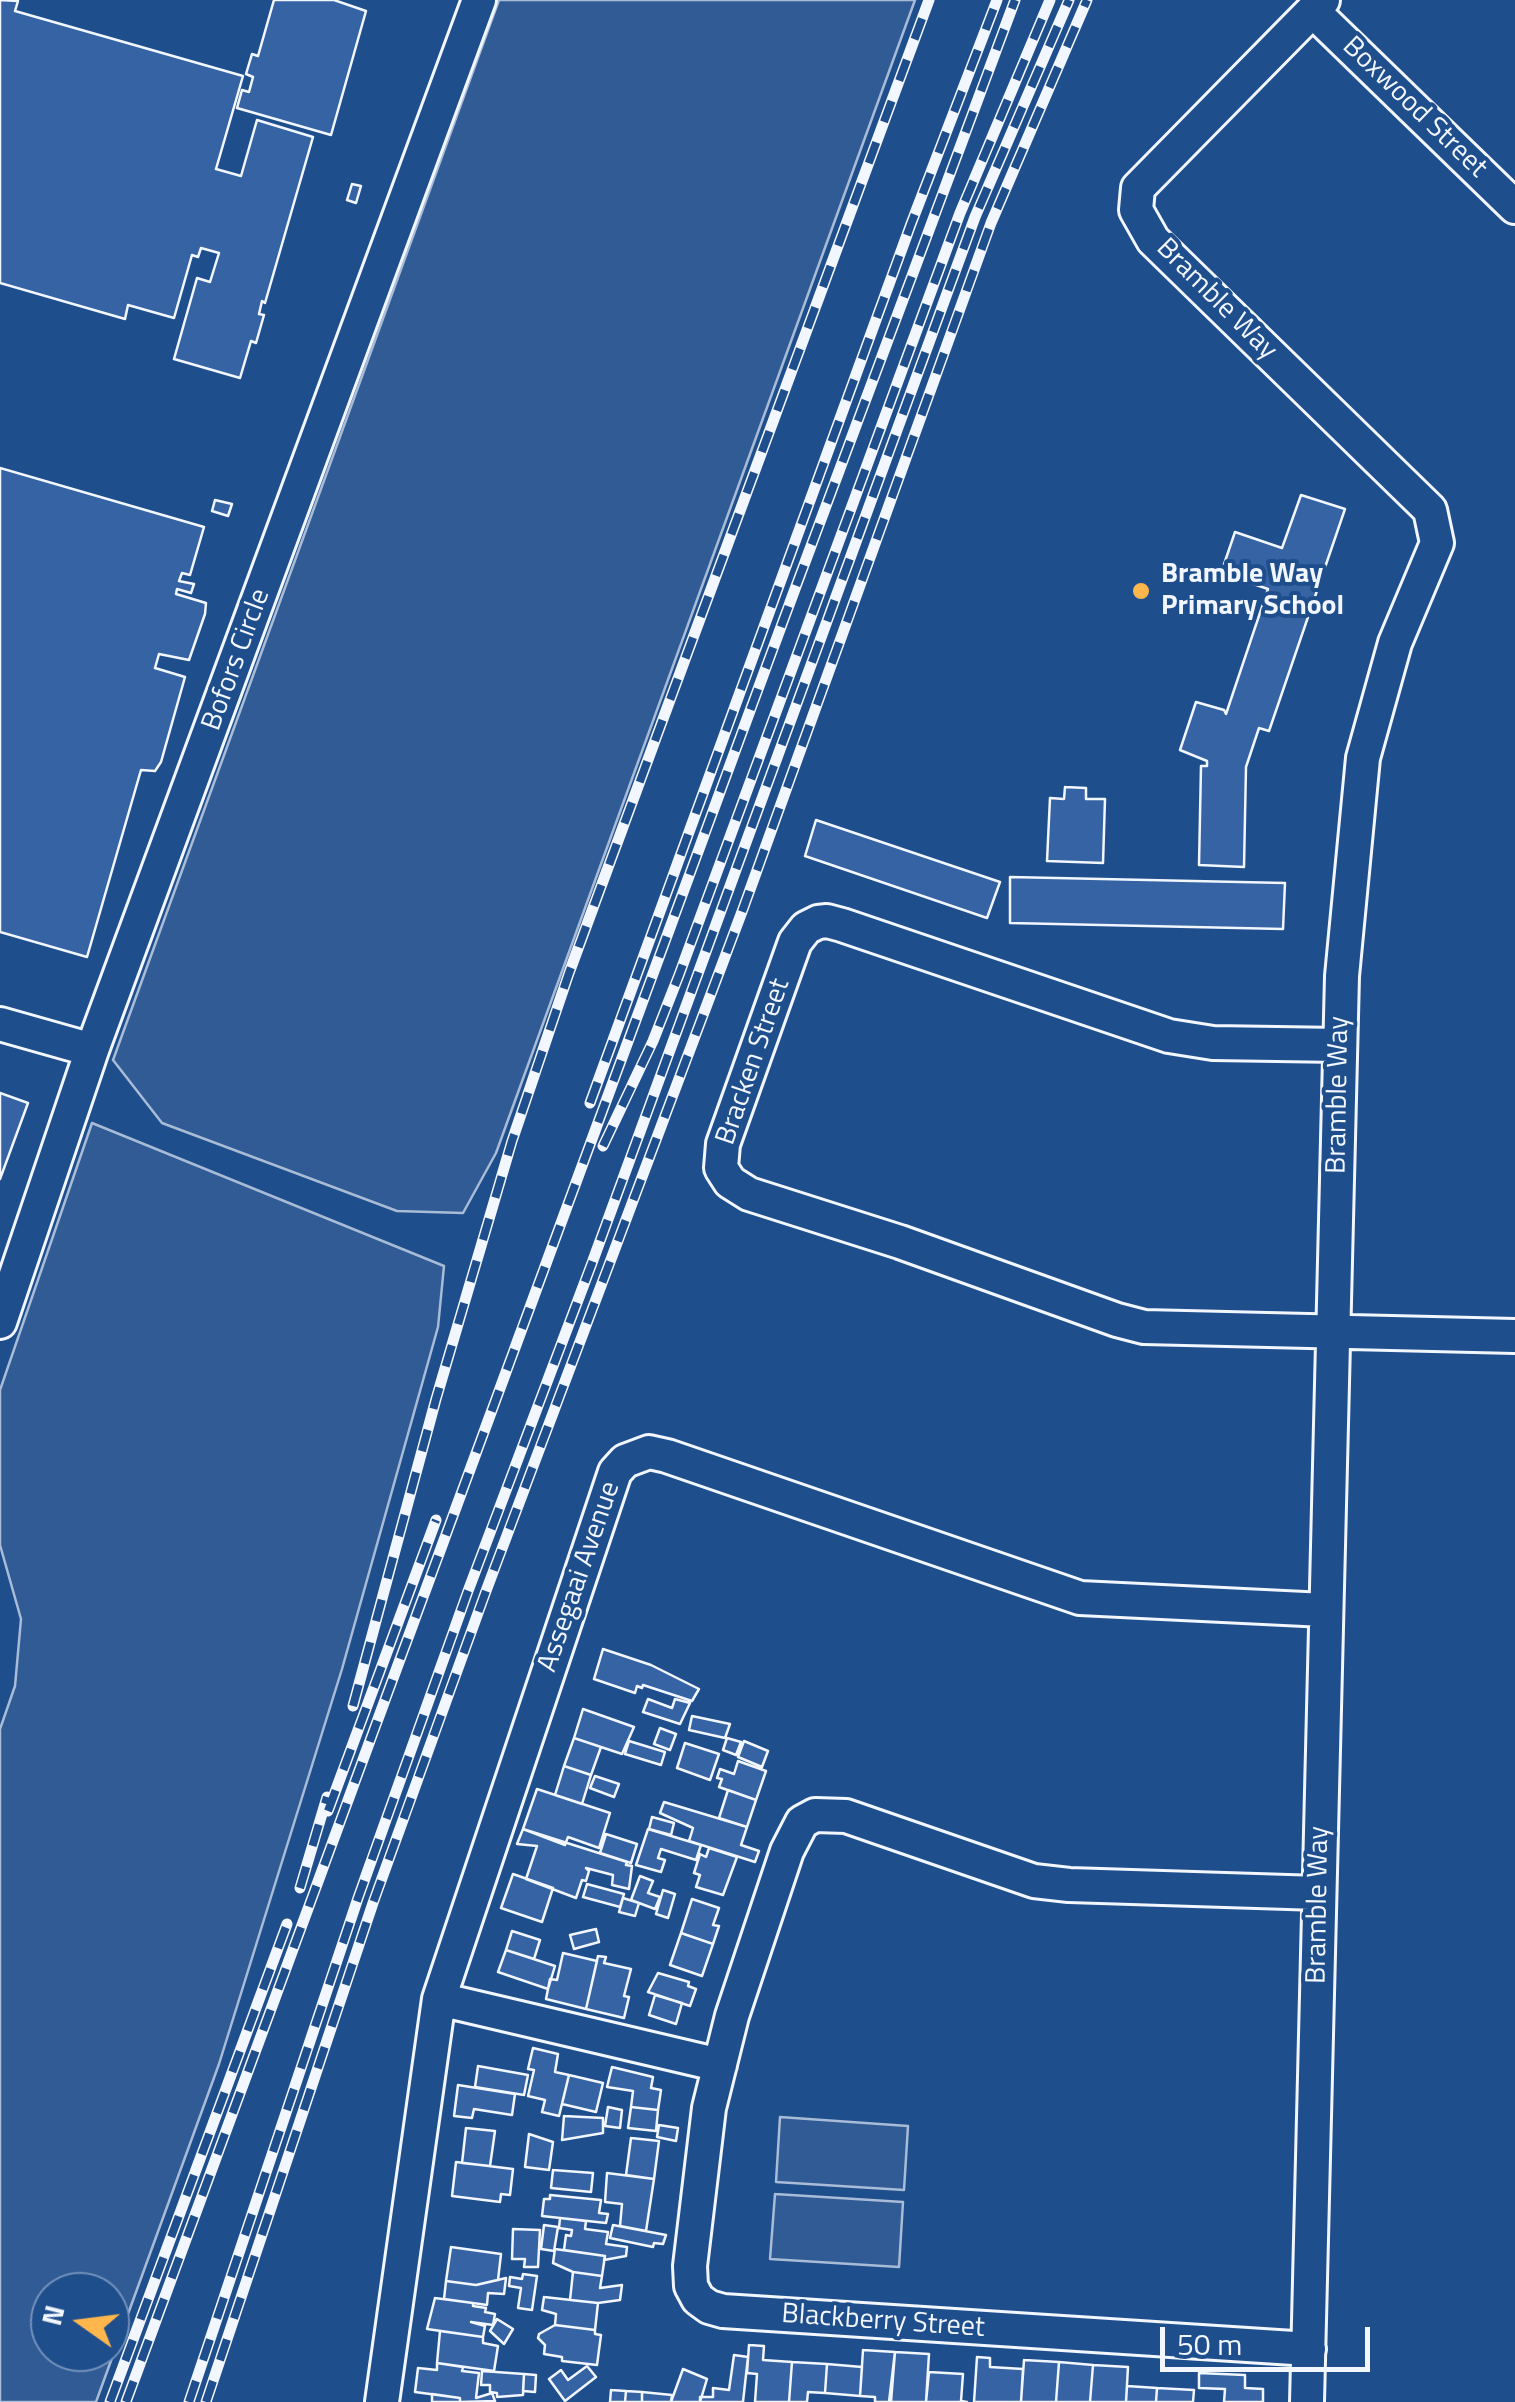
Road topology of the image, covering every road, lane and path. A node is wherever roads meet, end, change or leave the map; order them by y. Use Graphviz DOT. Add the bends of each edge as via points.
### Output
graph roads {
  1 [pos="479,0"];
  2 [pos="1318,5"];
  3 [pos="1515,206"];
  4 [pos="0,1024"];
  5 [pos="1340,1046"];
  6 [pos="92,1050"];
  7 [pos="0,1322"];
  8 [pos="1333,1332"];
  9 [pos="1515,1336"];
  10 [pos="1325,1610"];
  11 [pos="1320,1893"];
  12 [pos="439,1998"];
  13 [pos="720,2064"];
  14 [pos="1308,2350"];
  15 [pos="382,2402"];
  16 [pos="1307,2402"];
  1 -- 6 [label="street, Bofors Circle"];
  2 -- 3 [label="street, Boxwood Street"];
  2 -- 5 [label="street, Bramble Way" via="1138,188 1136,210 1153,240 1430,510 1437,543 1395,643 1364,758"];
  4 -- 6 [label="street"];
  5 -- 8 [label="street, Bramble Way"];
  5 -- 8 [label="street, Bracken Street" via="1169,1036 818,922 795,942 723,1144 721,1168 749,1194 1117,1320 1170,1329"];
  6 -- 7 [label="street, Bofors Circle"];
  8 -- 9 [label="street, Bracken Street"];
  8 -- 10 [label="street, Bramble Way"];
  10 -- 11 [label="street, Bramble Way"];
  10 -- 12 [label="street, Assegaai Avenue" via="1080,1598 666,1456 638,1454 615,1472"];
  11 -- 13 [label="street, Blackberry Street" via="1034,1881 846,1816 815,1814 802,1822 787,1851"];
  11 -- 14 [label="street, Bramble Way"];
  12 -- 13 [label="street"];
  12 -- 15 [label="street, Assegaai Avenue"];
  13 -- 14 [label="street, Blackberry Street" via="690,2266 691,2286 709,2307"];
  14 -- 16 [label="street, Bramble Way"];
}
